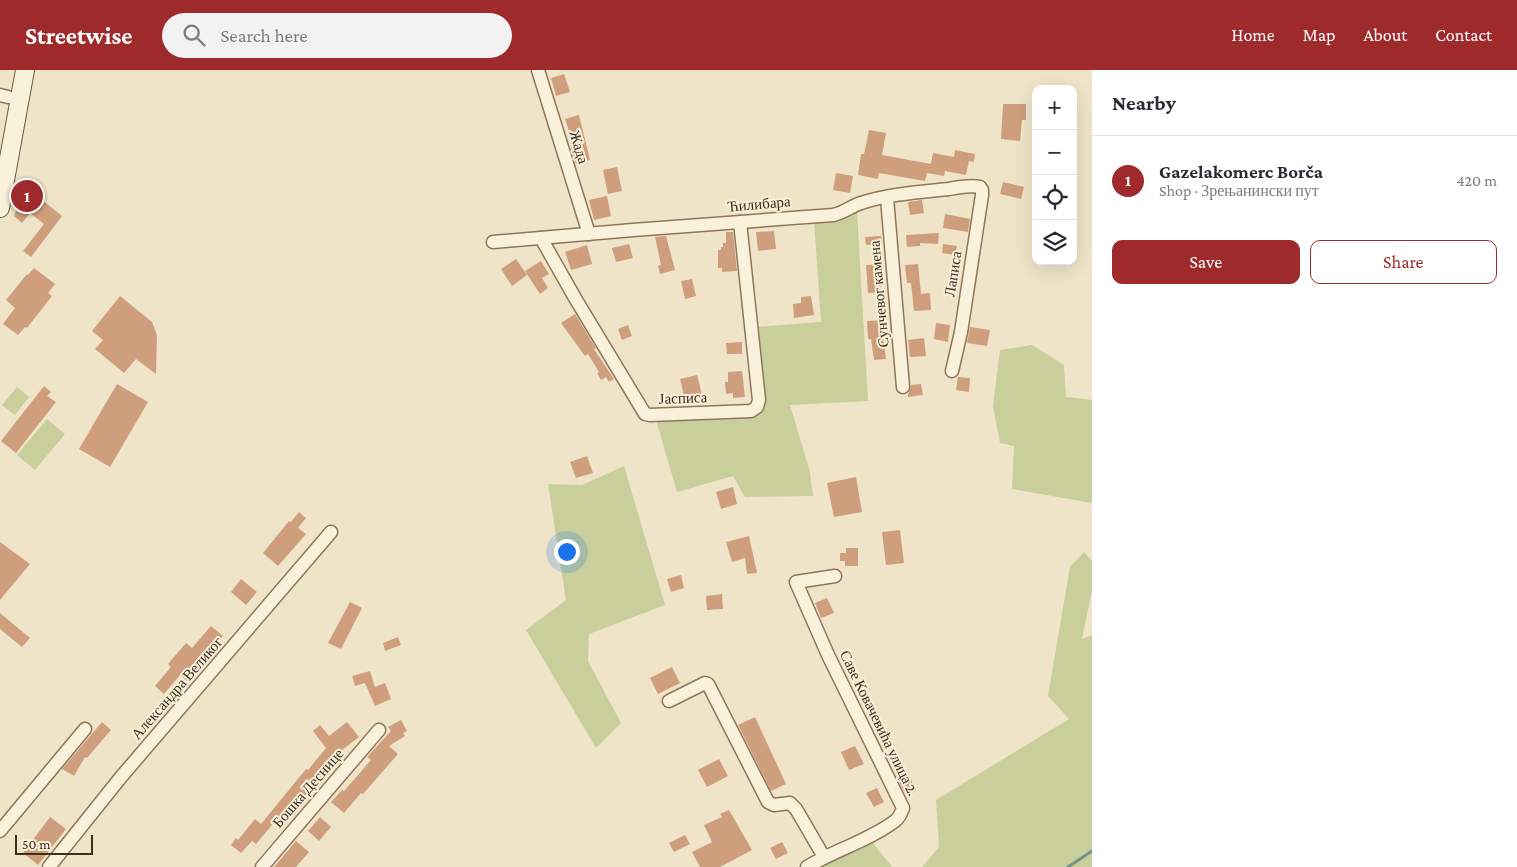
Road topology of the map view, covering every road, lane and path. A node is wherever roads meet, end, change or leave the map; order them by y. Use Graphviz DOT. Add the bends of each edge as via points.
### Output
graph roads {
  1 [pos="13,70"];
  2 [pos="25,70"];
  3 [pos="538,70"];
  4 [pos="4,96"];
  5 [pos="0,140"];
  6 [pos="975,186"];
  7 [pos="887,198"];
  8 [pos="0,208"];
  9 [pos="740,222"];
  10 [pos="589,234"];
  11 [pos="541,238"];
  12 [pos="493,242"];
  13 [pos="952,371"];
  14 [pos="903,387"];
  15 [pos="331,532"];
  16 [pos="835,576"];
  17 [pos="670,700"];
  18 [pos="85,729"];
  19 [pos="379,730"];
  20 [pos="0,831"];
  21 [pos="824,857"];
  22 [pos="49,867"];
  23 [pos="262,867"];
  24 [pos="806,867"];
  1 -- 4 [label="main road"];
  2 -- 8 [label="main road"];
  3 -- 10 [label="street, Жада"];
  4 -- 5 [label="main road"];
  6 -- 7 [label="street, Ћилибара"];
  6 -- 13 [label="street, Лаписа" via="981,188 982,196"];
  7 -- 9 [label="street, Ћилибара" via="856,204 839,214"];
  7 -- 14 [label="street, Сунчевог камена"];
  9 -- 10 [label="street, Ћилибара"];
  9 -- 11 [label="street, Јасписа" via="759,400 751,411 645,414"];
  10 -- 11 [label="street, Ћилибара"];
  11 -- 12 [label="street"];
  15 -- 22 [label="street, Александра Великог" via="121,777"];
  16 -- 21 [label="street, Саве Ковачевића улица 2." via="796,582 903,808 896,821"];
  17 -- 21 [label="street" via="708,684 768,802 774,805 790,803"];
  18 -- 20 [label="street"];
  19 -- 23 [label="street, Бошка Деснице"];
  21 -- 24 [label="street, Саве Ковачевића улица 2."];
}
